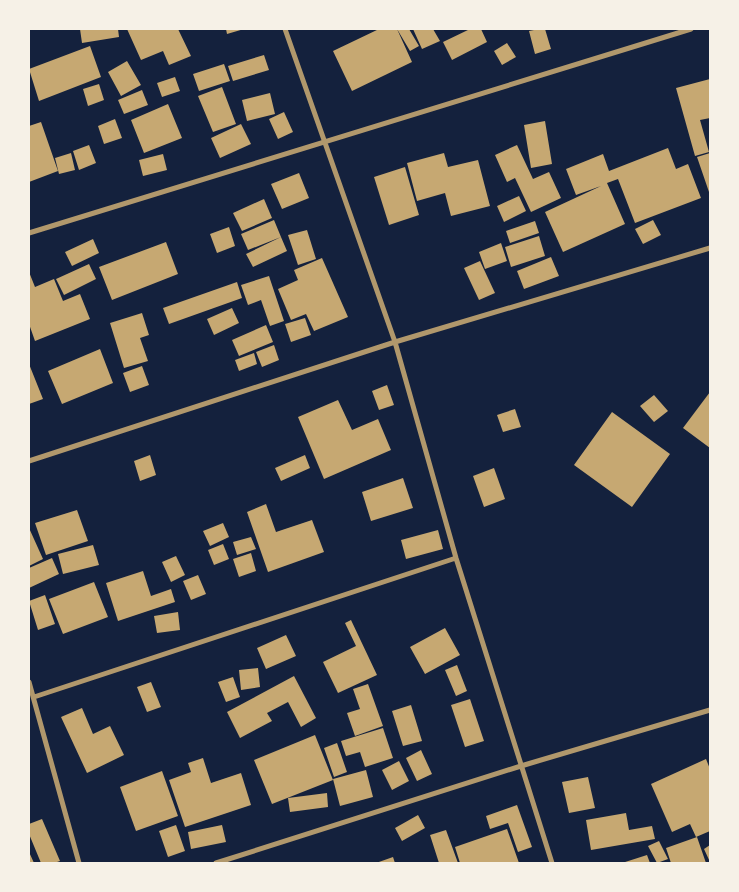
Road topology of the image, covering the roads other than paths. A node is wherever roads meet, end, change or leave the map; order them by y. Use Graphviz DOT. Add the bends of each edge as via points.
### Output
graph roads {
  1 [pos="285,29"];
  2 [pos="691,29"];
  3 [pos="325,142"];
  4 [pos="29,233"];
  5 [pos="710,248"];
  6 [pos="395,342"];
  7 [pos="29,461"];
  8 [pos="456,558"];
  9 [pos="29,682"];
  10 [pos="34,697"];
  11 [pos="710,710"];
  12 [pos="521,766"];
  13 [pos="79,863"];
  14 [pos="216,863"];
  15 [pos="552,863"];
  1 -- 3 [label="street"];
  2 -- 3 [label="street"];
  3 -- 4 [label="street"];
  3 -- 6 [label="street"];
  5 -- 6 [label="street"];
  6 -- 7 [label="street"];
  6 -- 8 [label="street"];
  8 -- 10 [label="street"];
  8 -- 12 [label="street"];
  9 -- 10 [label="street"];
  10 -- 13 [label="street"];
  11 -- 12 [label="street"];
  12 -- 14 [label="street"];
  12 -- 15 [label="street"];
}
